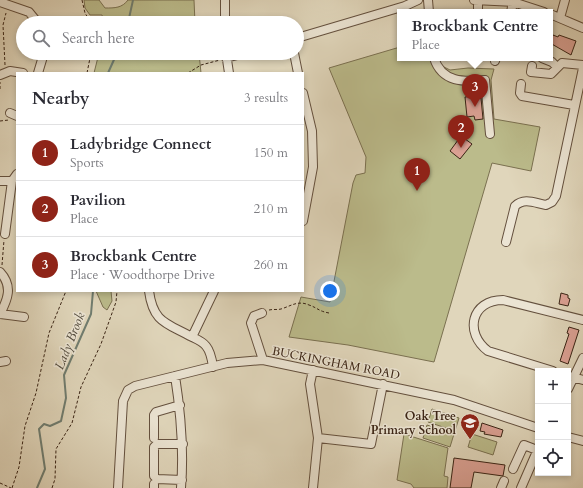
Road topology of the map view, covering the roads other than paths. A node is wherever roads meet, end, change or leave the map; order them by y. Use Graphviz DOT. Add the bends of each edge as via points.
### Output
graph roads {
  1 [pos="225,0"];
  2 [pos="418,0"];
  3 [pos="474,0"];
  4 [pos="478,0"];
  5 [pos="565,0"];
  6 [pos="0,2"];
  7 [pos="514,2"];
  8 [pos="13,3"];
  9 [pos="512,9"];
  10 [pos="535,9"];
  11 [pos="553,15"];
  12 [pos="32,16"];
  13 [pos="225,16"];
  14 [pos="560,18"];
  15 [pos="583,28"];
  16 [pos="304,36"];
  17 [pos="42,60"];
  18 [pos="227,60"];
  19 [pos="295,60"];
  20 [pos="436,61"];
  21 [pos="550,61"];
  22 [pos="532,66"];
  23 [pos="583,66"];
  24 [pos="557,67"];
  25 [pos="38,72"];
  26 [pos="229,72"];
  27 [pos="298,72"];
  28 [pos="2,73"];
  29 [pos="16,73"];
  30 [pos="521,84"];
  31 [pos="304,98"];
  32 [pos="574,105"];
  33 [pos="490,134"];
  34 [pos="16,175"];
  35 [pos="0,181"];
  36 [pos="12,181"];
  37 [pos="304,216"];
  38 [pos="5,234"];
  39 [pos="506,242"];
  40 [pos="1,273"];
  41 [pos="149,292"];
  42 [pos="214,292"];
  43 [pos="262,312"];
  44 [pos="0,314"];
  45 [pos="24,317"];
  46 [pos="583,320"];
  47 [pos="192,337"];
  48 [pos="583,358"];
  49 [pos="263,360"];
  50 [pos="213,367"];
  51 [pos="542,368"];
  52 [pos="312,370"];
  53 [pos="174,376"];
  54 [pos="571,377"];
  55 [pos="583,380"];
  56 [pos="383,384"];
  57 [pos="180,405"];
  58 [pos="535,427"];
  59 [pos="154,438"];
  60 [pos="318,438"];
  61 [pos="571,438"];
  62 [pos="583,441"];
  63 [pos="183,444"];
  64 [pos="535,449"];
  65 [pos="535,457"];
  66 [pos="513,470"];
  67 [pos="181,484"];
  68 [pos="118,488"];
  69 [pos="313,488"];
  70 [pos="521,488"];
  1 -- 13 [label="street"];
  2 -- 16 [label="street"];
  3 -- 4 [label="street"];
  4 -- 7 [label="street"];
  5 -- 14 [label="street"];
  6 -- 8 [label="street"];
  7 -- 9 [label="street"];
  7 -- 10 [label="street"];
  8 -- 12 [label="street"];
  11 -- 14 [label="street"];
  14 -- 15 [label="street"];
  17 -- 25 [label="street"];
  18 -- 26 [label="street"];
  19 -- 27 [label="street"];
  20 -- 33 [label="street" via="440,70 456,80 485,80"];
  21 -- 24 [label="street"];
  22 -- 24 [label="street" via="531,72 548,75"];
  23 -- 24 [label="street" via="565,63"];
  23 -- 32 [label="street"];
  28 -- 29 [label="street"];
  30 -- 32 [label="street" via="522,96"];
  31 -- 37 [label="street" via="312,131 313,167"];
  32 -- 39 [label="street" via="556,196 546,205 528,201 515,206"];
  34 -- 36 [label="street"];
  35 -- 36 [label="street"];
  36 -- 38 [label="street"];
  40 -- 44 [label="street" via="7,280 8,298"];
  41 -- 47 [label="street" via="151,306 159,318"];
  42 -- 47 [label="street"];
  43 -- 49 [label="street" via="254,316 252,323"];
  44 -- 45 [label="street"];
  46 -- 51 [label="street" via="503,300 493,300 479,310 473,328 480,345 488,351"];
  47 -- 50 [label="street" via="206,346"];
  48 -- 54 [label="street"];
  49 -- 50 [label="street, BUCKINGHAM ROAD"];
  49 -- 52 [label="street, BUCKINGHAM ROAD"];
  50 -- 53 [label="street, BUCKINGHAM ROAD"];
  52 -- 56 [label="street, BUCKINGHAM ROAD"];
  52 -- 60 [label="street" via="310,384"];
  53 -- 57 [label="street"];
  53 -- 68 [label="street, BUCKINGHAM ROAD" via="128,390 123,401"];
  54 -- 55 [label="street"];
  56 -- 58 [label="street, BUCKINGHAM ROAD" via="454,400"];
  56 -- 60 [label="street" via="371,444"];
  57 -- 59 [label="street" via="156,412"];
  57 -- 63 [label="street"];
  60 -- 69 [label="street"];
  61 -- 62 [label="street"];
  63 -- 67 [label="street"];
  63 -- 67 [label="street" via="157,444 154,447 154,476 157,479"];
  64 -- 66 [label="street" via="524,445"];
  65 -- 70 [label="street"];
}
